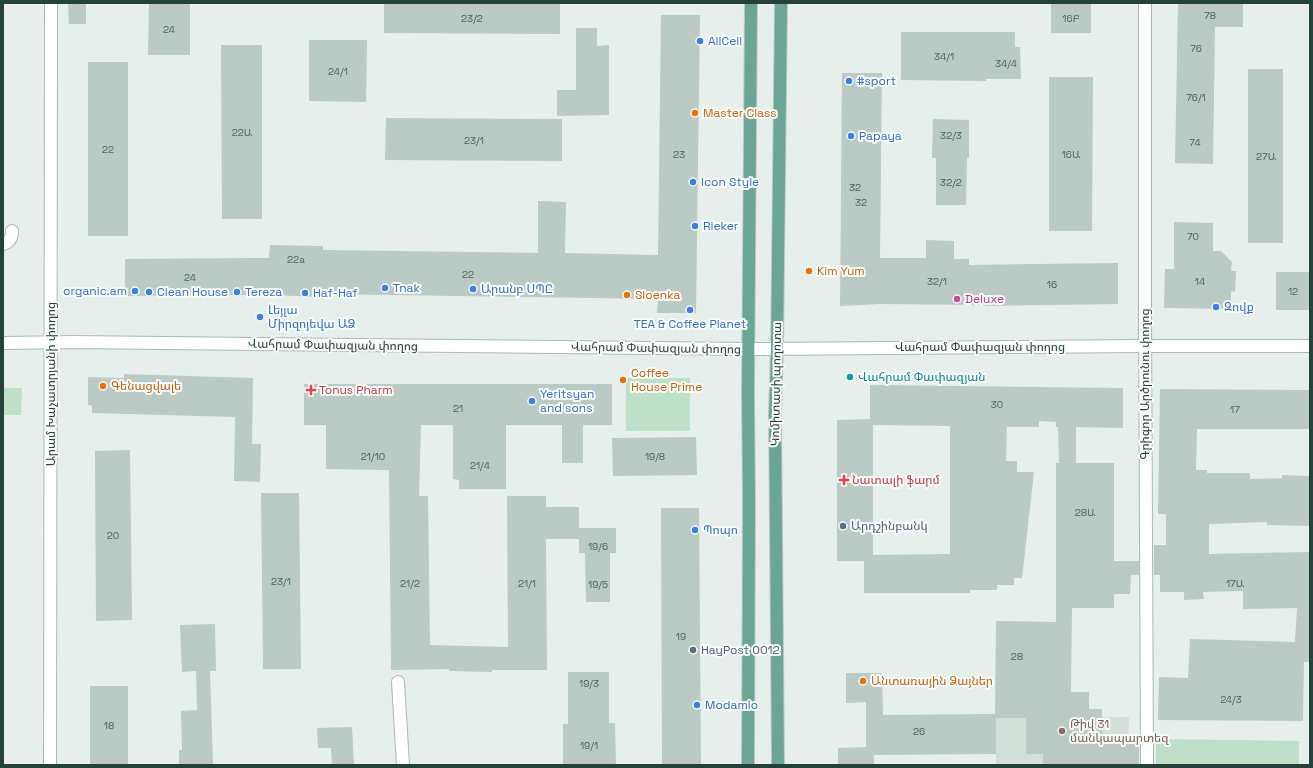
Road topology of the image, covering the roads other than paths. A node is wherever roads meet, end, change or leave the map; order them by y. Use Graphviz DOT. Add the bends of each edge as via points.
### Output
graph roads {
  1 [pos="51,3"];
  2 [pos="751,3"];
  3 [pos="781,3"];
  4 [pos="1145,3"];
  5 [pos="12,232"];
  6 [pos="3,244"];
  7 [pos="3,343"];
  8 [pos="51,343"];
  9 [pos="1145,346"];
  10 [pos="1310,346"];
  11 [pos="777,348"];
  12 [pos="748,349"];
  13 [pos="398,682"];
  14 [pos="50,765"];
  15 [pos="403,765"];
  16 [pos="748,765"];
  17 [pos="778,765"];
  18 [pos="1147,765"];
  1 -- 8 [label="street, Արամ Խաչատրյանի փողոց"];
  2 -- 12 [label="main road"];
  3 -- 11 [label="main road, Կոմիտասի պողոտա"];
  4 -- 9 [label="street, Գրիգոր Արծրունու փողոց"];
  5 -- 6 [label="street" via="12,237"];
  7 -- 8 [label="street, Վահրամ Փափազյան փողոց"];
  8 -- 12 [label="street, Վահրամ Փափազյան փողոց"];
  8 -- 14 [label="street, Արամ Խաչատրյանի փողոց"];
  9 -- 10 [label="street, Վահրամ Փափազյան փողոց"];
  9 -- 11 [label="street, Վահրամ Փափազյան փողոց"];
  9 -- 18 [label="street, Գրիգոր Արծրունու փողոց"];
  11 -- 12 [label="street, Վահրամ Փափազյան փողոց"];
  11 -- 17 [label="main road, Կոմիտասի պողոտա" via="775,415"];
  12 -- 16 [label="main road"];
  13 -- 15 [label="street"];
}
